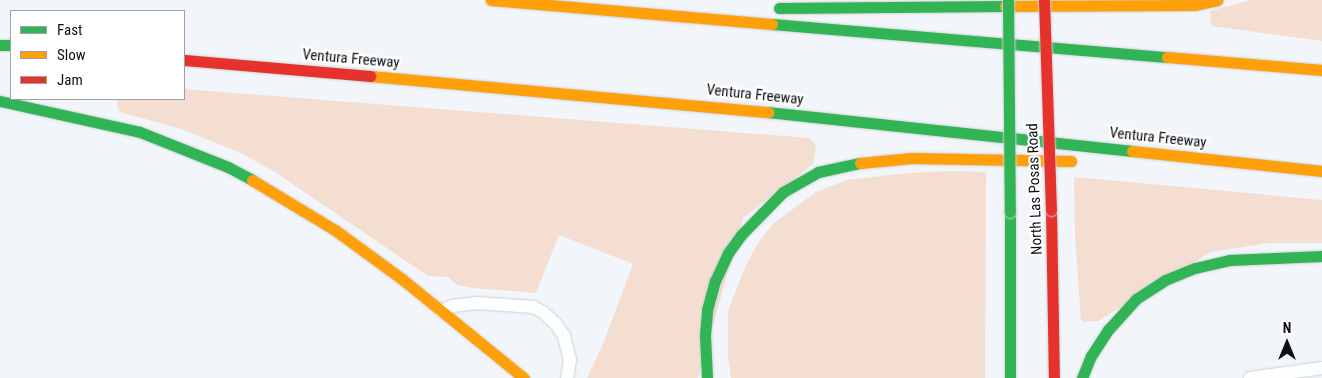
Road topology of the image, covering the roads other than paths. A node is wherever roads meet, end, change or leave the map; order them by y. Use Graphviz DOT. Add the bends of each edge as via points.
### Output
graph roads {
  1 [pos="491,0"];
  2 [pos="1008,0"];
  3 [pos="1044,0"];
  4 [pos="1217,0"];
  5 [pos="735,8"];
  6 [pos="764,8"];
  7 [pos="618,10"];
  8 [pos="185,60"];
  9 [pos="1322,70"];
  10 [pos="0,101"];
  11 [pos="1082,161"];
  12 [pos="1121,162"];
  13 [pos="1279,166"];
  14 [pos="1322,171"];
  15 [pos="1322,256"];
  16 [pos="441,311"];
  17 [pos="1322,368"];
  18 [pos="524,378"];
  19 [pos="567,378"];
  20 [pos="707,378"];
  21 [pos="1010,378"];
  22 [pos="1054,378"];
  23 [pos="1082,378"];
  24 [pos="1250,378"];
  1 -- 7 [label="main road"];
  2 -- 21 [label="main road, North Las Posas Road, bridge"];
  3 -- 22 [label="main road, North Las Posas Road, bridge"];
  4 -- 6 [label="main road" via="1194,5"];
  5 -- 7 [label="main road"];
  7 -- 9 [label="main road"];
  8 -- 13 [label="main road, Ventura Freeway" via="742,109"];
  10 -- 16 [label="main road" via="140,132 228,167 335,230"];
  11 -- 20 [label="main road" via="912,158 858,163 818,172 783,192 741,235 715,281 707,310"];
  12 -- 13 [label="main road"];
  13 -- 14 [label="main road, Ventura Freeway"];
  15 -- 23 [label="main road" via="1229,260 1195,268 1165,280 1136,299 1108,330 1091,356"];
  16 -- 18 [label="main road"];
  16 -- 19 [label="lane" via="477,303 533,307 543,312 564,336 570,360"];
  17 -- 24 [label="lane"];
}
